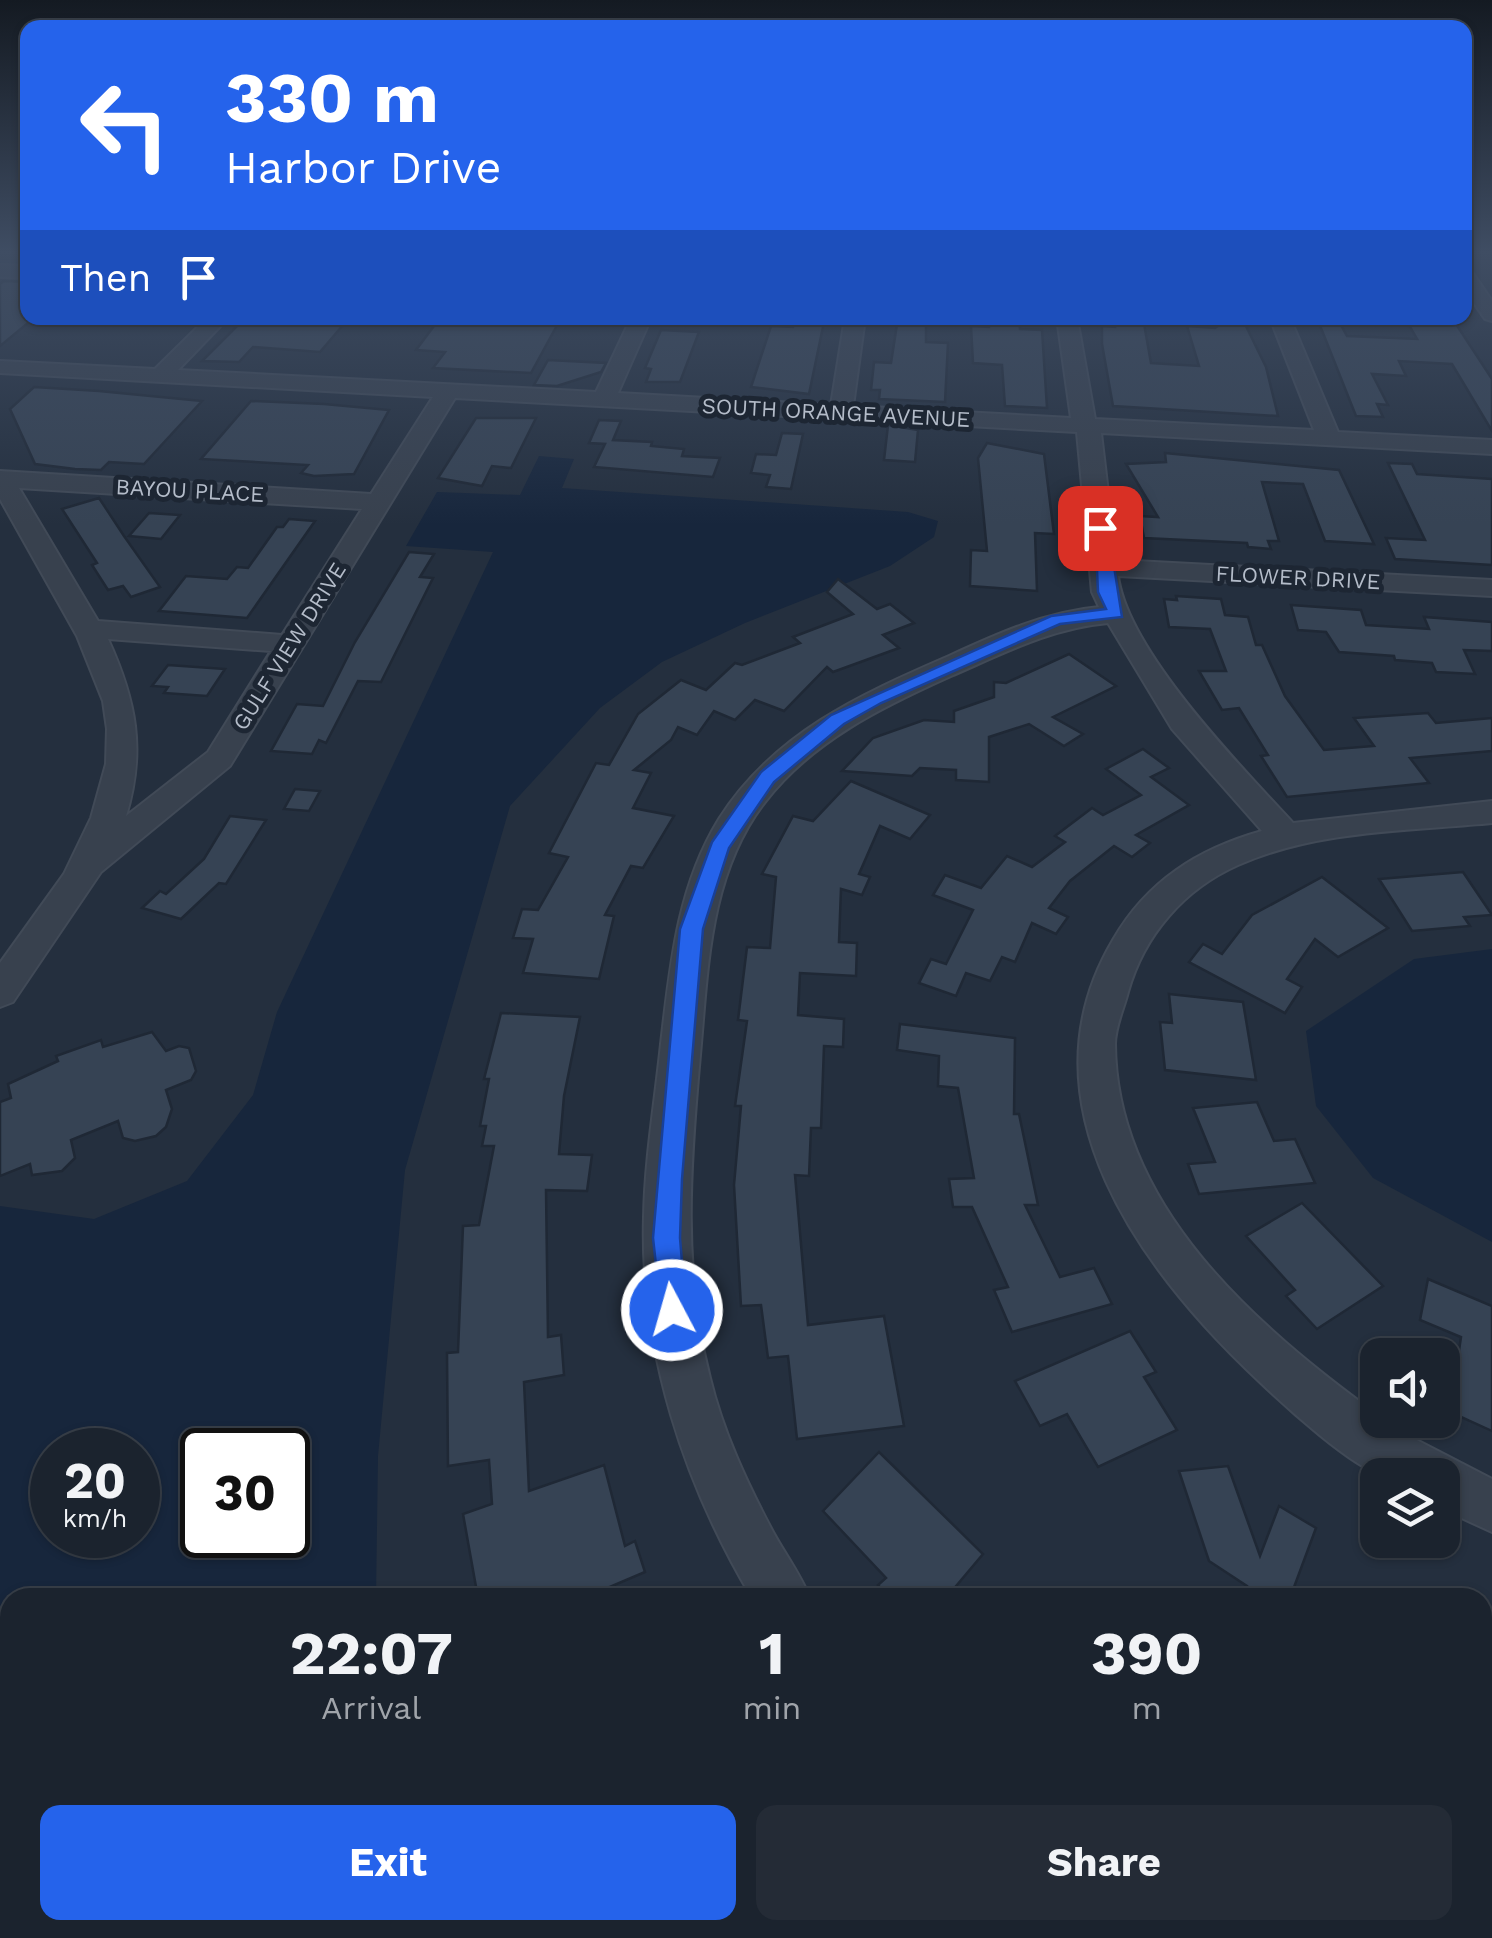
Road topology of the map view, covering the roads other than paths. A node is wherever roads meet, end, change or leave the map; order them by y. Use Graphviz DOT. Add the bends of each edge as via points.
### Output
graph roads {
  1 [pos="192,344"];
  2 [pos="629,344"];
  3 [pos="851,344"];
  4 [pos="1071,344"];
  5 [pos="1291,344"];
  6 [pos="0,367"];
  7 [pos="162,375"];
  8 [pos="448,390"];
  9 [pos="604,399"];
  10 [pos="841,412"];
  11 [pos="1084,425"];
  12 [pos="1329,438"];
  13 [pos="1492,446"];
  14 [pos="1,479"];
  15 [pos="378,502"];
  16 [pos="1105,567"];
  17 [pos="1492,588"];
  18 [pos="1116,614"];
  19 [pos="86,630"];
  20 [pos="290,644"];
  21 [pos="1492,812"];
  22 [pos="1287,838"];
  23 [pos="88,863"];
  24 [pos="0,992"];
  25 [pos="1401,1458"];
  26 [pos="1460,1491"];
  27 [pos="1492,1506"];
  28 [pos="777,1588"];
  1 -- 7 [label="street"];
  2 -- 9 [label="street"];
  3 -- 10 [label="street"];
  4 -- 11 [label="street"];
  5 -- 12 [label="street"];
  6 -- 7 [label="street, SOUTH ORANGE AVENUE"];
  7 -- 8 [label="street, SOUTH ORANGE AVENUE"];
  8 -- 9 [label="street, SOUTH ORANGE AVENUE"];
  8 -- 15 [label="street, GULF VIEW DRIVE"];
  9 -- 10 [label="street, SOUTH ORANGE AVENUE"];
  10 -- 11 [label="street, SOUTH ORANGE AVENUE"];
  11 -- 12 [label="street, SOUTH ORANGE AVENUE"];
  11 -- 16 [label="street"];
  12 -- 13 [label="street, SOUTH ORANGE AVENUE"];
  14 -- 15 [label="street, BAYOU PLACE"];
  14 -- 19 [label="street"];
  15 -- 20 [label="street, GULF VIEW DRIVE"];
  16 -- 17 [label="street, FLOWER DRIVE"];
  16 -- 18 [label="street"];
  18 -- 22 [label="street" via="1183,722"];
  18 -- 28 [label="street" via="1057,620 838,720 768,777 734,820 708,872 692,929 669,1179 669,1286 704,1440"];
  19 -- 20 [label="street"];
  19 -- 23 [label="street" via="114,685 123,727 120,777"];
  20 -- 23 [label="street, GULF VIEW DRIVE" via="219,758"];
  21 -- 22 [label="street"];
  22 -- 25 [label="street" via="1236,852 1192,875 1134,931 1104,991 1094,1059 1097,1088 1134,1194 1198,1290 1333,1416"];
  23 -- 24 [label="street"];
  26 -- 27 [label="street"];
}
